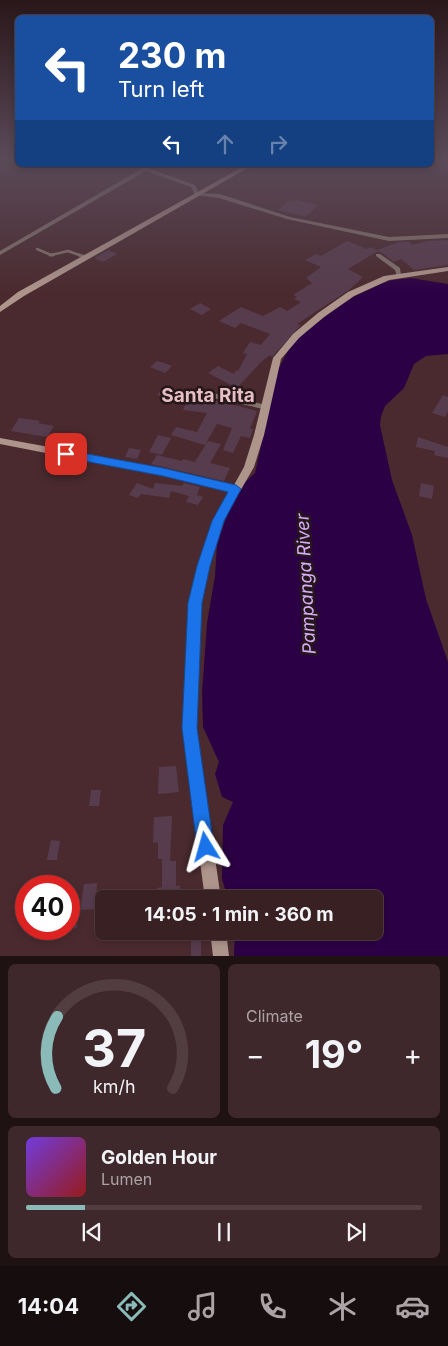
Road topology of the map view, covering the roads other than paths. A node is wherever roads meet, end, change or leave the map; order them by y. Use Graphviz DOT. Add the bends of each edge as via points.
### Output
graph roads {
  1 [pos="84,204"];
  2 [pos="180,204"];
  3 [pos="244,204"];
  4 [pos="448,236"];
  5 [pos="36,249"];
  6 [pos="0,253"];
  7 [pos="378,256"];
  8 [pos="86,257"];
  9 [pos="448,269"];
  10 [pos="399,275"];
  11 [pos="0,310"];
  12 [pos="215,396"];
  13 [pos="265,407"];
  14 [pos="0,440"];
  15 [pos="236,489"];
  16 [pos="212,890"];
  17 [pos="219,940"];
  18 [pos="221,956"];
  1 -- 6 [label="street"];
  2 -- 8 [label="street"];
  3 -- 4 [label="street" via="289,218 389,239"];
  5 -- 8 [label="lane" via="54,255 66,251"];
  7 -- 10 [label="street" via="398,269"];
  8 -- 11 [label="street" via="21,294"];
  9 -- 10 [label="street"];
  10 -- 13 [label="street" via="351,294 296,336 277,358"];
  12 -- 13 [label="lane"];
  13 -- 15 [label="street" via="249,467"];
  14 -- 15 [label="street"];
  15 -- 16 [label="street" via="218,521 203,566 195,603 192,648 190,728"];
  17 -- 18 [label="street"];
}
